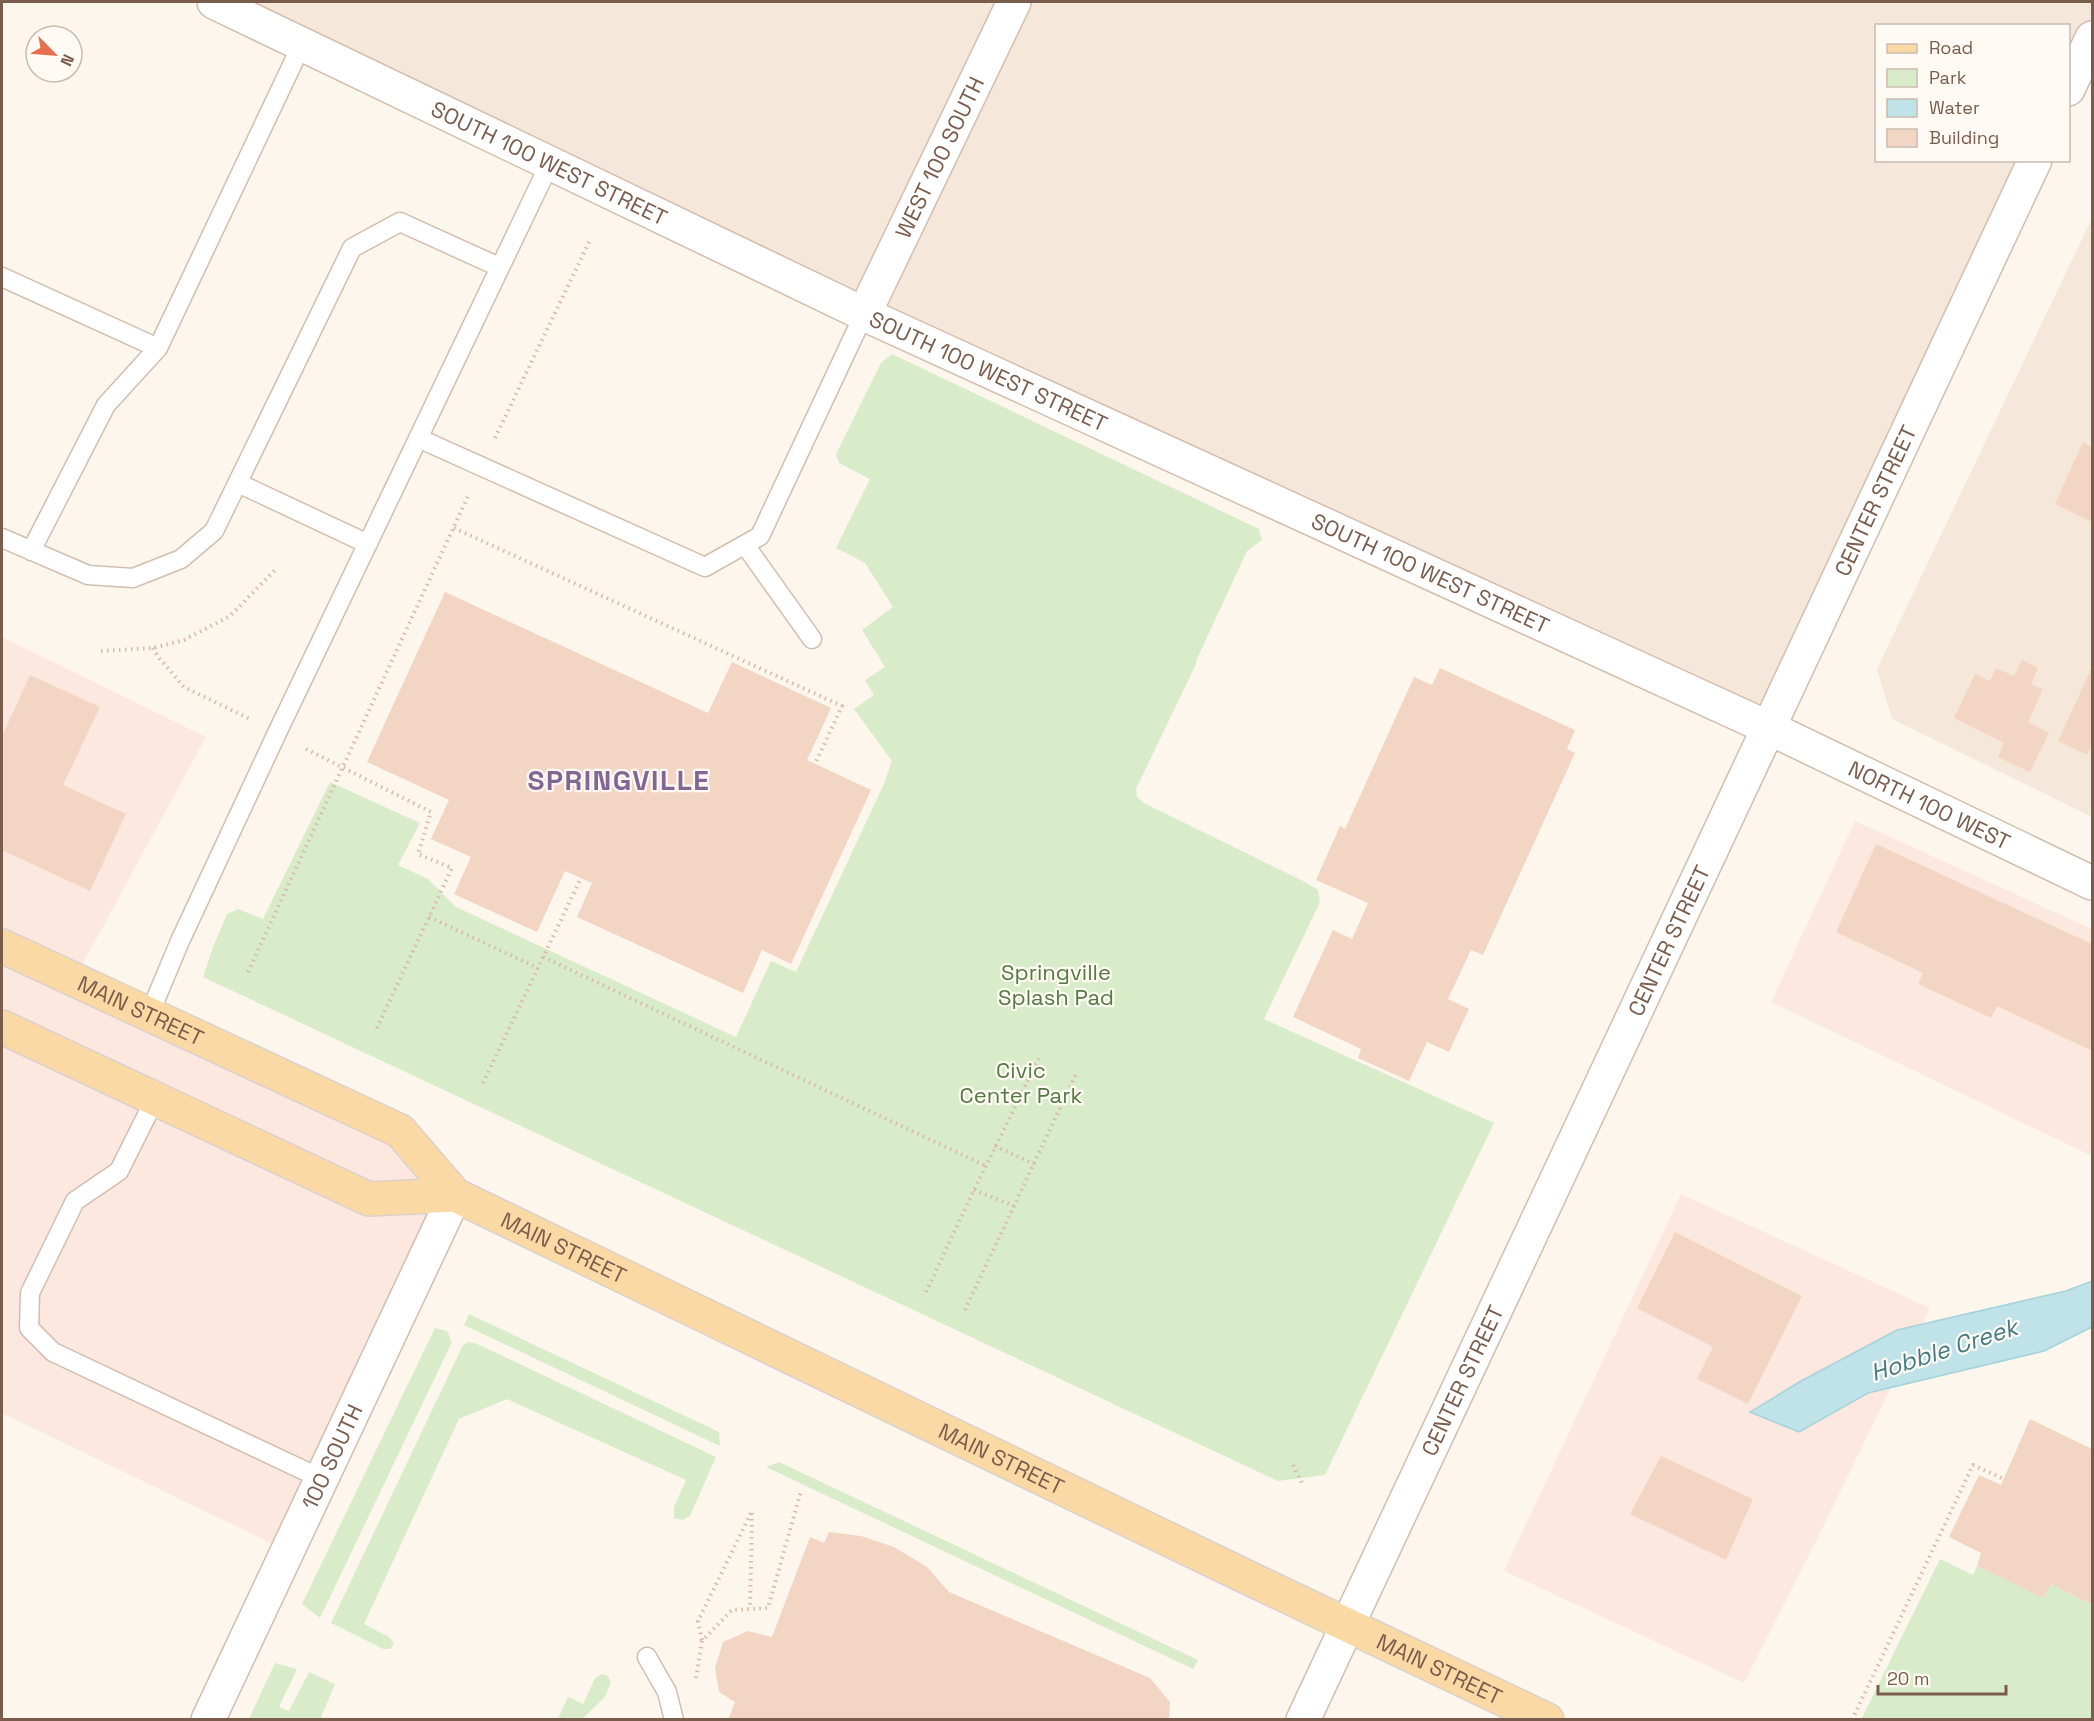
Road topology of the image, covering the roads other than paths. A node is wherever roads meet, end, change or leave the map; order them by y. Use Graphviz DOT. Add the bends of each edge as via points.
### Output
graph roads {
  1 [pos="214,2"];
  2 [pos="1014,2"];
  3 [pos="2092,38"];
  4 [pos="302,44"];
  5 [pos="2070,85"];
  6 [pos="2034,162"];
  7 [pos="550,163"];
  8 [pos="499,267"];
  9 [pos="2,277"];
  10 [pos="864,314"];
  11 [pos="158,348"];
  12 [pos="418,438"];
  13 [pos="238,483"];
  14 [pos="2,537"];
  15 [pos="368,544"];
  16 [pos="745,545"];
  17 [pos="31,551"];
  18 [pos="812,639"];
  19 [pos="1769,728"];
  20 [pos="2092,883"];
  21 [pos="2,946"];
  22 [pos="148,1015"];
  23 [pos="2,1027"];
  24 [pos="155,1099"];
  25 [pos="455,1195"];
  26 [pos="322,1479"];
  27 [pos="1347,1626"];
  28 [pos="647,1657"];
  29 [pos="208,1719"];
  30 [pos="674,1719"];
  31 [pos="1303,1719"];
  32 [pos="1547,1719"];
  1 -- 4 [label="street, SOUTH 100 WEST STREET"];
  2 -- 10 [label="street, WEST 100 SOUTH"];
  3 -- 5 [label="street"];
  4 -- 7 [label="street, SOUTH 100 WEST STREET"];
  4 -- 11 [label="lane"];
  6 -- 19 [label="street, CENTER STREET"];
  7 -- 8 [label="lane"];
  7 -- 10 [label="street, SOUTH 100 WEST STREET"];
  8 -- 12 [label="lane"];
  8 -- 13 [label="lane" via="400,222 352,248"];
  9 -- 11 [label="lane"];
  10 -- 16 [label="lane" via="760,536"];
  10 -- 19 [label="street, SOUTH 100 WEST STREET"];
  11 -- 17 [label="lane" via="106,405"];
  12 -- 15 [label="lane"];
  12 -- 16 [label="lane" via="705,567"];
  13 -- 15 [label="lane"];
  13 -- 17 [label="lane" via="214,531 181,559 133,578 88,575"];
  14 -- 17 [label="lane"];
  15 -- 22 [label="lane"];
  16 -- 18 [label="lane"];
  19 -- 20 [label="street, NORTH 100 WEST"];
  19 -- 27 [label="street, CENTER STREET"];
  21 -- 22 [label="main road, MAIN STREET"];
  22 -- 25 [label="main road, MAIN STREET" via="400,1131"];
  23 -- 24 [label="main road, MAIN STREET"];
  24 -- 25 [label="main road, MAIN STREET" via="369,1199"];
  24 -- 26 [label="lane" via="119,1171 75,1201 30,1293 29,1328 52,1352"];
  25 -- 26 [label="street, 100 SOUTH"];
  25 -- 27 [label="main road, MAIN STREET"];
  26 -- 29 [label="street, 100 SOUTH"];
  27 -- 31 [label="street, CENTER STREET"];
  27 -- 32 [label="main road, MAIN STREET"];
  28 -- 30 [label="lane" via="667,1692"];
}
